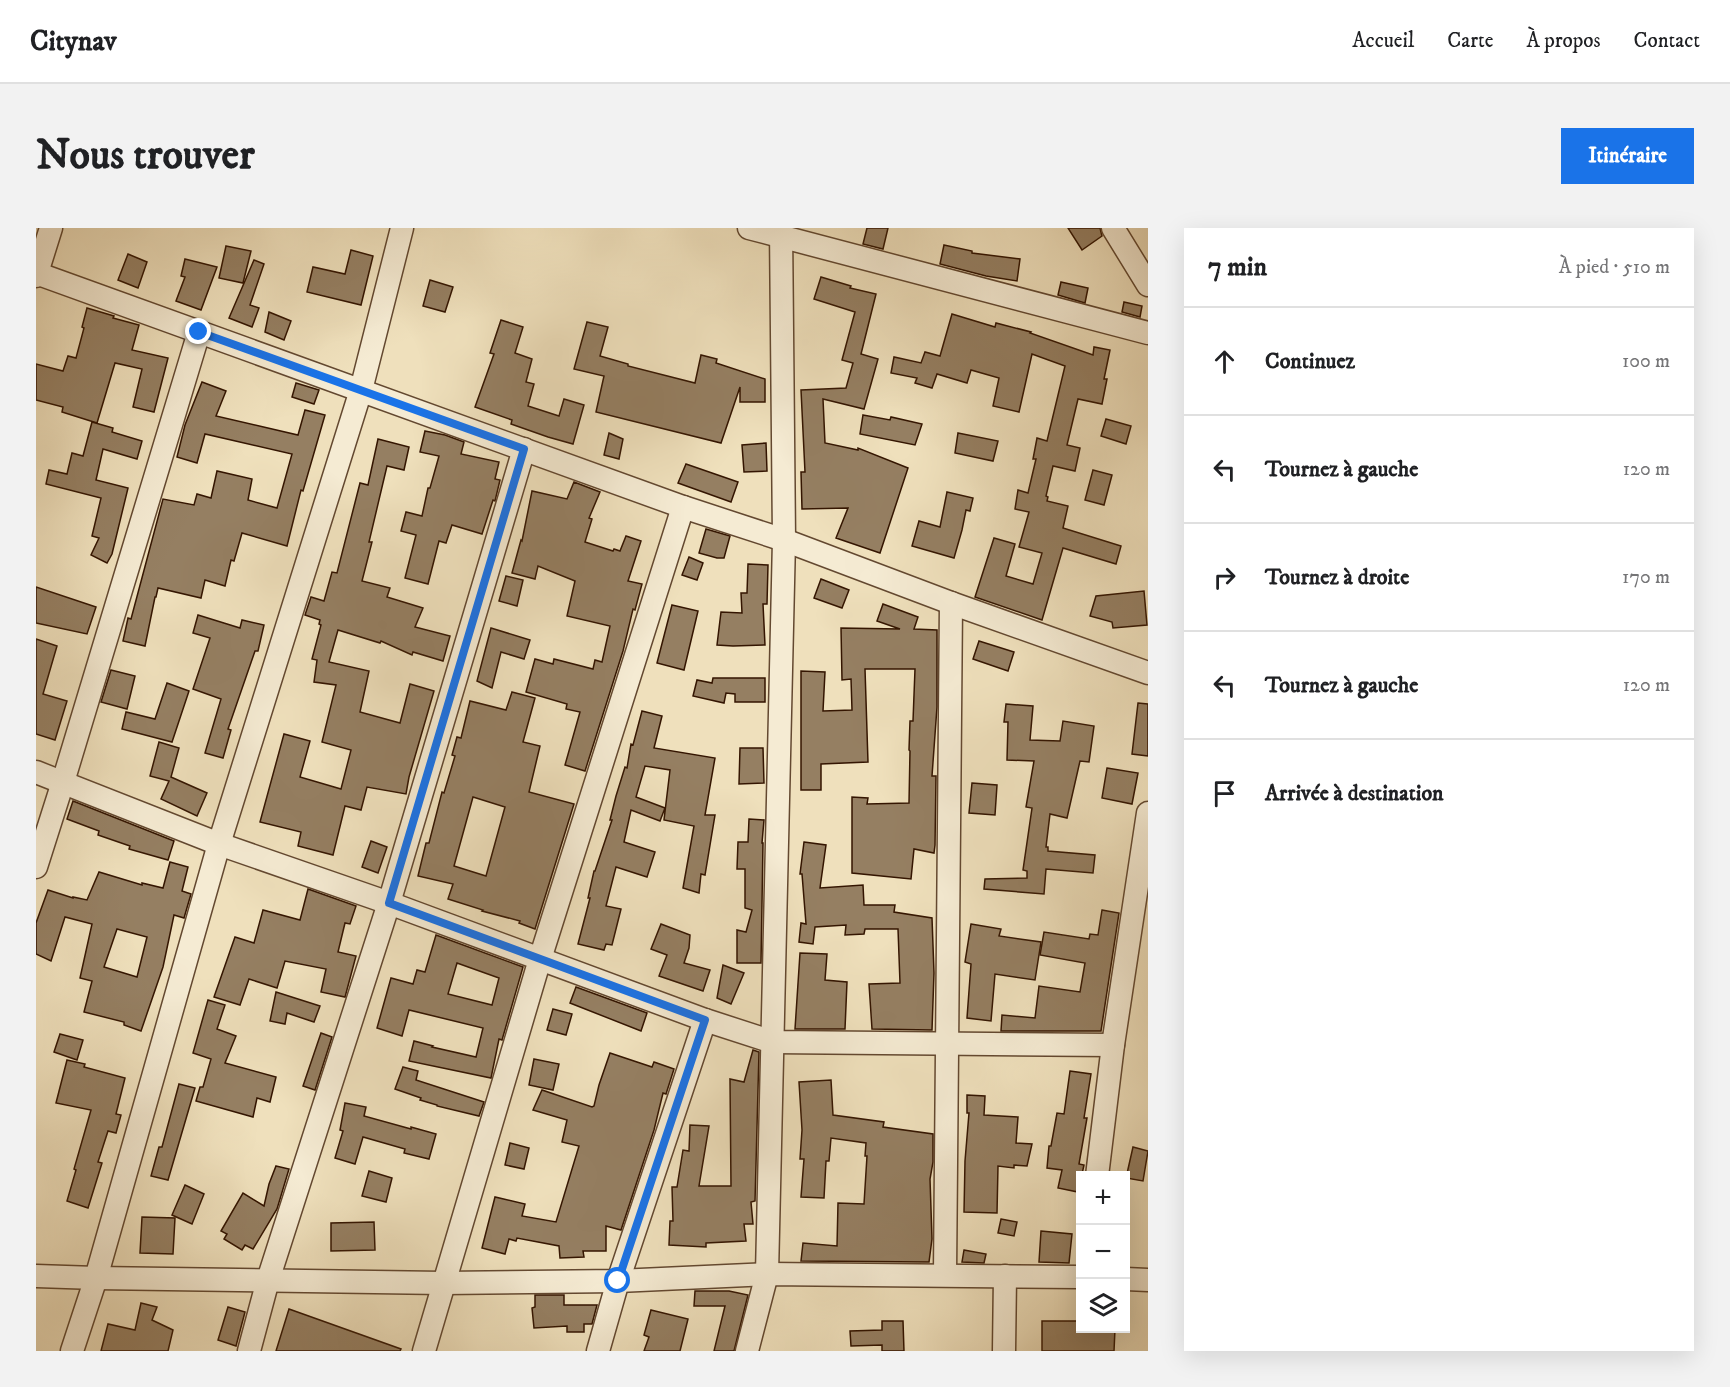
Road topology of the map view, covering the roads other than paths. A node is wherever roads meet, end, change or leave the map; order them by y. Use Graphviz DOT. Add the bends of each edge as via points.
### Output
graph roads {
  1 [pos="51,228"];
  2 [pos="402,228"];
  3 [pos="749,228"];
  4 [pos="1113,228"];
  5 [pos="781,232"];
  6 [pos="36,274"];
  7 [pos="1148,285"];
  8 [pos="199,332"];
  9 [pos="1148,333"];
  10 [pos="361,390"];
  11 [pos="524,449"];
  12 [pos="683,507"];
  13 [pos="784,540"];
  14 [pos="951,603"];
  15 [pos="1148,673"];
  16 [pos="36,772"];
  17 [pos="63,782"];
  18 [pos="1148,813"];
  19 [pos="219,844"];
  20 [pos="36,867"];
  21 [pos="389,903"];
  22 [pos="540,959"];
  23 [pos="705,1020"];
  24 [pos="773,1042"];
  25 [pos="947,1044"];
  26 [pos="1113,1045"];
  27 [pos="1097,1171"];
  28 [pos="767,1274"];
  29 [pos="945,1275"];
  30 [pos="36,1276"];
  31 [pos="1005,1276"];
  32 [pos="1076,1277"];
  33 [pos="96,1278"];
  34 [pos="1130,1279"];
  35 [pos="268,1280"];
  36 [pos="1148,1280"];
  37 [pos="618,1281"];
  38 [pos="444,1283"];
  39 [pos="72,1351"];
  40 [pos="249,1351"];
  41 [pos="424,1351"];
  42 [pos="598,1351"];
  43 [pos="747,1351"];
  44 [pos="1004,1351"];
  1 -- 6 [label="street"];
  2 -- 10 [label="street"];
  3 -- 5 [label="street"];
  4 -- 7 [label="street"];
  5 -- 9 [label="street"];
  5 -- 13 [label="street"];
  6 -- 8 [label="street"];
  8 -- 10 [label="street"];
  8 -- 17 [label="street"];
  10 -- 11 [label="street"];
  10 -- 19 [label="street"];
  11 -- 12 [label="street"];
  11 -- 21 [label="street"];
  12 -- 13 [label="street"];
  12 -- 22 [label="street"];
  13 -- 14 [label="street"];
  13 -- 24 [label="street"];
  14 -- 15 [label="street"];
  14 -- 25 [label="street"];
  16 -- 17 [label="street"];
  17 -- 19 [label="street"];
  17 -- 20 [label="street"];
  18 -- 26 [label="street"];
  19 -- 21 [label="street"];
  19 -- 33 [label="street"];
  21 -- 22 [label="street"];
  21 -- 35 [label="street"];
  22 -- 23 [label="street"];
  22 -- 38 [label="street"];
  23 -- 24 [label="street"];
  23 -- 37 [label="street"];
  24 -- 25 [label="street"];
  24 -- 28 [label="street"];
  25 -- 26 [label="street"];
  25 -- 29 [label="street"];
  26 -- 27 [label="street"];
  28 -- 29 [label="street"];
  28 -- 37 [label="street"];
  28 -- 43 [label="street"];
  29 -- 31 [label="street"];
  30 -- 33 [label="street"];
  31 -- 32 [label="street"];
  31 -- 44 [label="street"];
  33 -- 35 [label="street"];
  33 -- 39 [label="street"];
  34 -- 36 [label="street"];
  35 -- 38 [label="street"];
  35 -- 40 [label="street"];
  37 -- 38 [label="street"];
  37 -- 42 [label="street"];
  38 -- 41 [label="street"];
}
